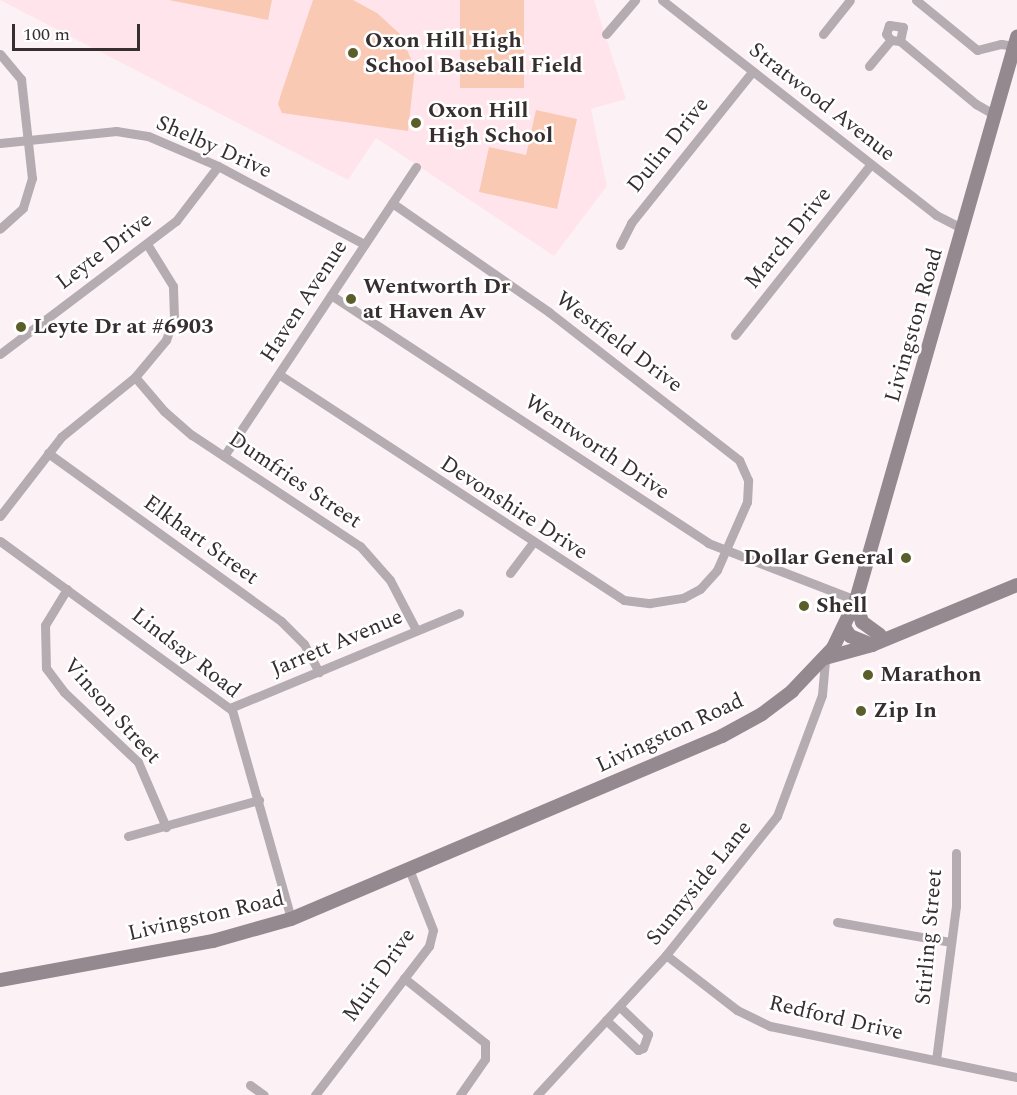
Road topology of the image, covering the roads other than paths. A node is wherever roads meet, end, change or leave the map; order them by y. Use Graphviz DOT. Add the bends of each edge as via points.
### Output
graph roads {
  1 [pos="635,0"];
  2 [pos="662,0"];
  3 [pos="850,0"];
  4 [pos="916,0"];
  5 [pos="606,34"];
  6 [pos="823,34"];
  7 [pos="1016,42"];
  8 [pos="0,54"];
  9 [pos="869,66"];
  10 [pos="752,72"];
  11 [pos="995,115"];
  12 [pos="30,141"];
  13 [pos="0,143"];
  14 [pos="870,165"];
  15 [pos="218,166"];
  16 [pos="416,167"];
  17 [pos="392,203"];
  18 [pos="0,229"];
  19 [pos="963,229"];
  20 [pos="147,244"];
  21 [pos="364,244"];
  22 [pos="620,245"];
  23 [pos="331,295"];
  24 [pos="735,335"];
  25 [pos="0,354"];
  26 [pos="280,375"];
  27 [pos="135,377"];
  28 [pos="48,453"];
  29 [pos="224,456"];
  30 [pos="0,516"];
  31 [pos="0,541"];
  32 [pos="532,543"];
  33 [pos="728,552"];
  34 [pos="510,573"];
  35 [pos="1017,585"];
  36 [pos="67,589"];
  37 [pos="856,600"];
  38 [pos="459,613"];
  39 [pos="844,627"];
  40 [pos="416,630"];
  41 [pos="880,639"];
  42 [pos="825,658"];
  43 [pos="319,672"];
  44 [pos="231,708"];
  45 [pos="259,800"];
  46 [pos="165,827"];
  47 [pos="128,836"];
  48 [pos="956,853"];
  49 [pos="409,869"];
  50 [pos="291,919"];
  51 [pos="837,922"];
  52 [pos="951,942"];
  53 [pos="666,955"];
  54 [pos="404,978"];
  55 [pos="0,980"];
  56 [pos="620,1007"];
  57 [pos="606,1020"];
  58 [pos="936,1060"];
  59 [pos="1017,1077"];
  60 [pos="250,1085"];
  61 [pos="264,1095"];
  62 [pos="315,1095"];
  63 [pos="460,1095"];
  64 [pos="537,1095"];
  1 -- 5 [label="street"];
  2 -- 10 [label="street, Stratwood Avenue"];
  3 -- 6 [label="street"];
  4 -- 7 [label="street" via="977,50"];
  7 -- 11 [label="main road, Livingston Road"];
  8 -- 12 [label="street" via="21,79"];
  9 -- 11 [label="street" via="895,40"];
  10 -- 14 [label="street, Stratwood Avenue"];
  10 -- 22 [label="street, Dulin Drive" via="631,223"];
  11 -- 19 [label="main road, Livingston Road"];
  12 -- 13 [label="street, Shelby Drive"];
  12 -- 15 [label="street, Shelby Drive" via="80,133 126,132 163,141"];
  12 -- 18 [label="street" via="29,197"];
  14 -- 19 [label="street, Stratwood Avenue" via="936,215"];
  14 -- 24 [label="street, March Drive"];
  15 -- 20 [label="street, Leyte Drive" via="184,213"];
  15 -- 21 [label="street, Shelby Drive"];
  16 -- 17 [label="street, Haven Avenue"];
  17 -- 21 [label="street, Haven Avenue"];
  17 -- 33 [label="street, Westfield Drive" via="549,312 735,456 749,489"];
  19 -- 37 [label="main road, Livingston Road"];
  20 -- 25 [label="street, Leyte Drive"];
  20 -- 27 [label="street" via="170,279 175,305 162,347"];
  21 -- 23 [label="street, Haven Avenue"];
  23 -- 26 [label="street, Haven Avenue"];
  23 -- 33 [label="street, Wentworth Drive" via="708,543"];
  26 -- 29 [label="street, Haven Avenue"];
  26 -- 32 [label="street, Devonshire Drive"];
  27 -- 28 [label="street" via="72,425"];
  27 -- 29 [label="street, Dumfries Street" via="173,419"];
  28 -- 30 [label="street"];
  28 -- 43 [label="street, Elkhart Street" via="281,621 304,644"];
  29 -- 40 [label="street, Dumfries Street" via="360,546 390,580"];
  31 -- 36 [label="street, Lindsay Road"];
  32 -- 33 [label="street, Devonshire Drive" via="610,594 640,603 673,601 692,594 717,570"];
  32 -- 34 [label="street"];
  33 -- 37 [label="street, Wentworth Drive"];
  35 -- 41 [label="main road"];
  36 -- 44 [label="street, Lindsay Road"];
  36 -- 46 [label="street, Vinson Street" via="45,625 46,668 64,692 138,762"];
  37 -- 39 [label="main road, Livingston Road"];
  37 -- 41 [label="main road" via="862,622"];
  38 -- 40 [label="street, Jarrett Avenue"];
  39 -- 41 [label="main road" via="850,636"];
  39 -- 42 [label="main road, Livingston Road"];
  40 -- 43 [label="street, Jarrett Avenue"];
  41 -- 42 [label="main road"];
  42 -- 49 [label="main road, Livingston Road" via="792,691 743,726"];
  42 -- 53 [label="street, Sunnyside Lane" via="822,695 777,816"];
  43 -- 44 [label="street, Jarrett Avenue"];
  44 -- 45 [label="street, Lindsay Road"];
  45 -- 46 [label="street"];
  45 -- 50 [label="street, Lindsay Road"];
  46 -- 47 [label="street"];
  48 -- 52 [label="street, Stirling Street"];
  49 -- 50 [label="main road, Livingston Road"];
  49 -- 54 [label="street, Muir Drive" via="433,930 429,946"];
  50 -- 55 [label="main road, Livingston Road" via="213,940"];
  51 -- 52 [label="street"];
  52 -- 58 [label="street, Stirling Street"];
  53 -- 56 [label="street, Sunnyside Lane"];
  53 -- 58 [label="street, Redford Drive" via="737,1010 770,1026"];
  54 -- 62 [label="street, Muir Drive"];
  54 -- 63 [label="street" via="485,1043 485,1059"];
  56 -- 57 [label="street, Sunnyside Lane"];
  56 -- 57 [label="street" via="648,1034 643,1048 638,1050"];
  57 -- 64 [label="street, Sunnyside Lane"];
  58 -- 59 [label="street, Redford Drive"];
  60 -- 61 [label="street"];
}
